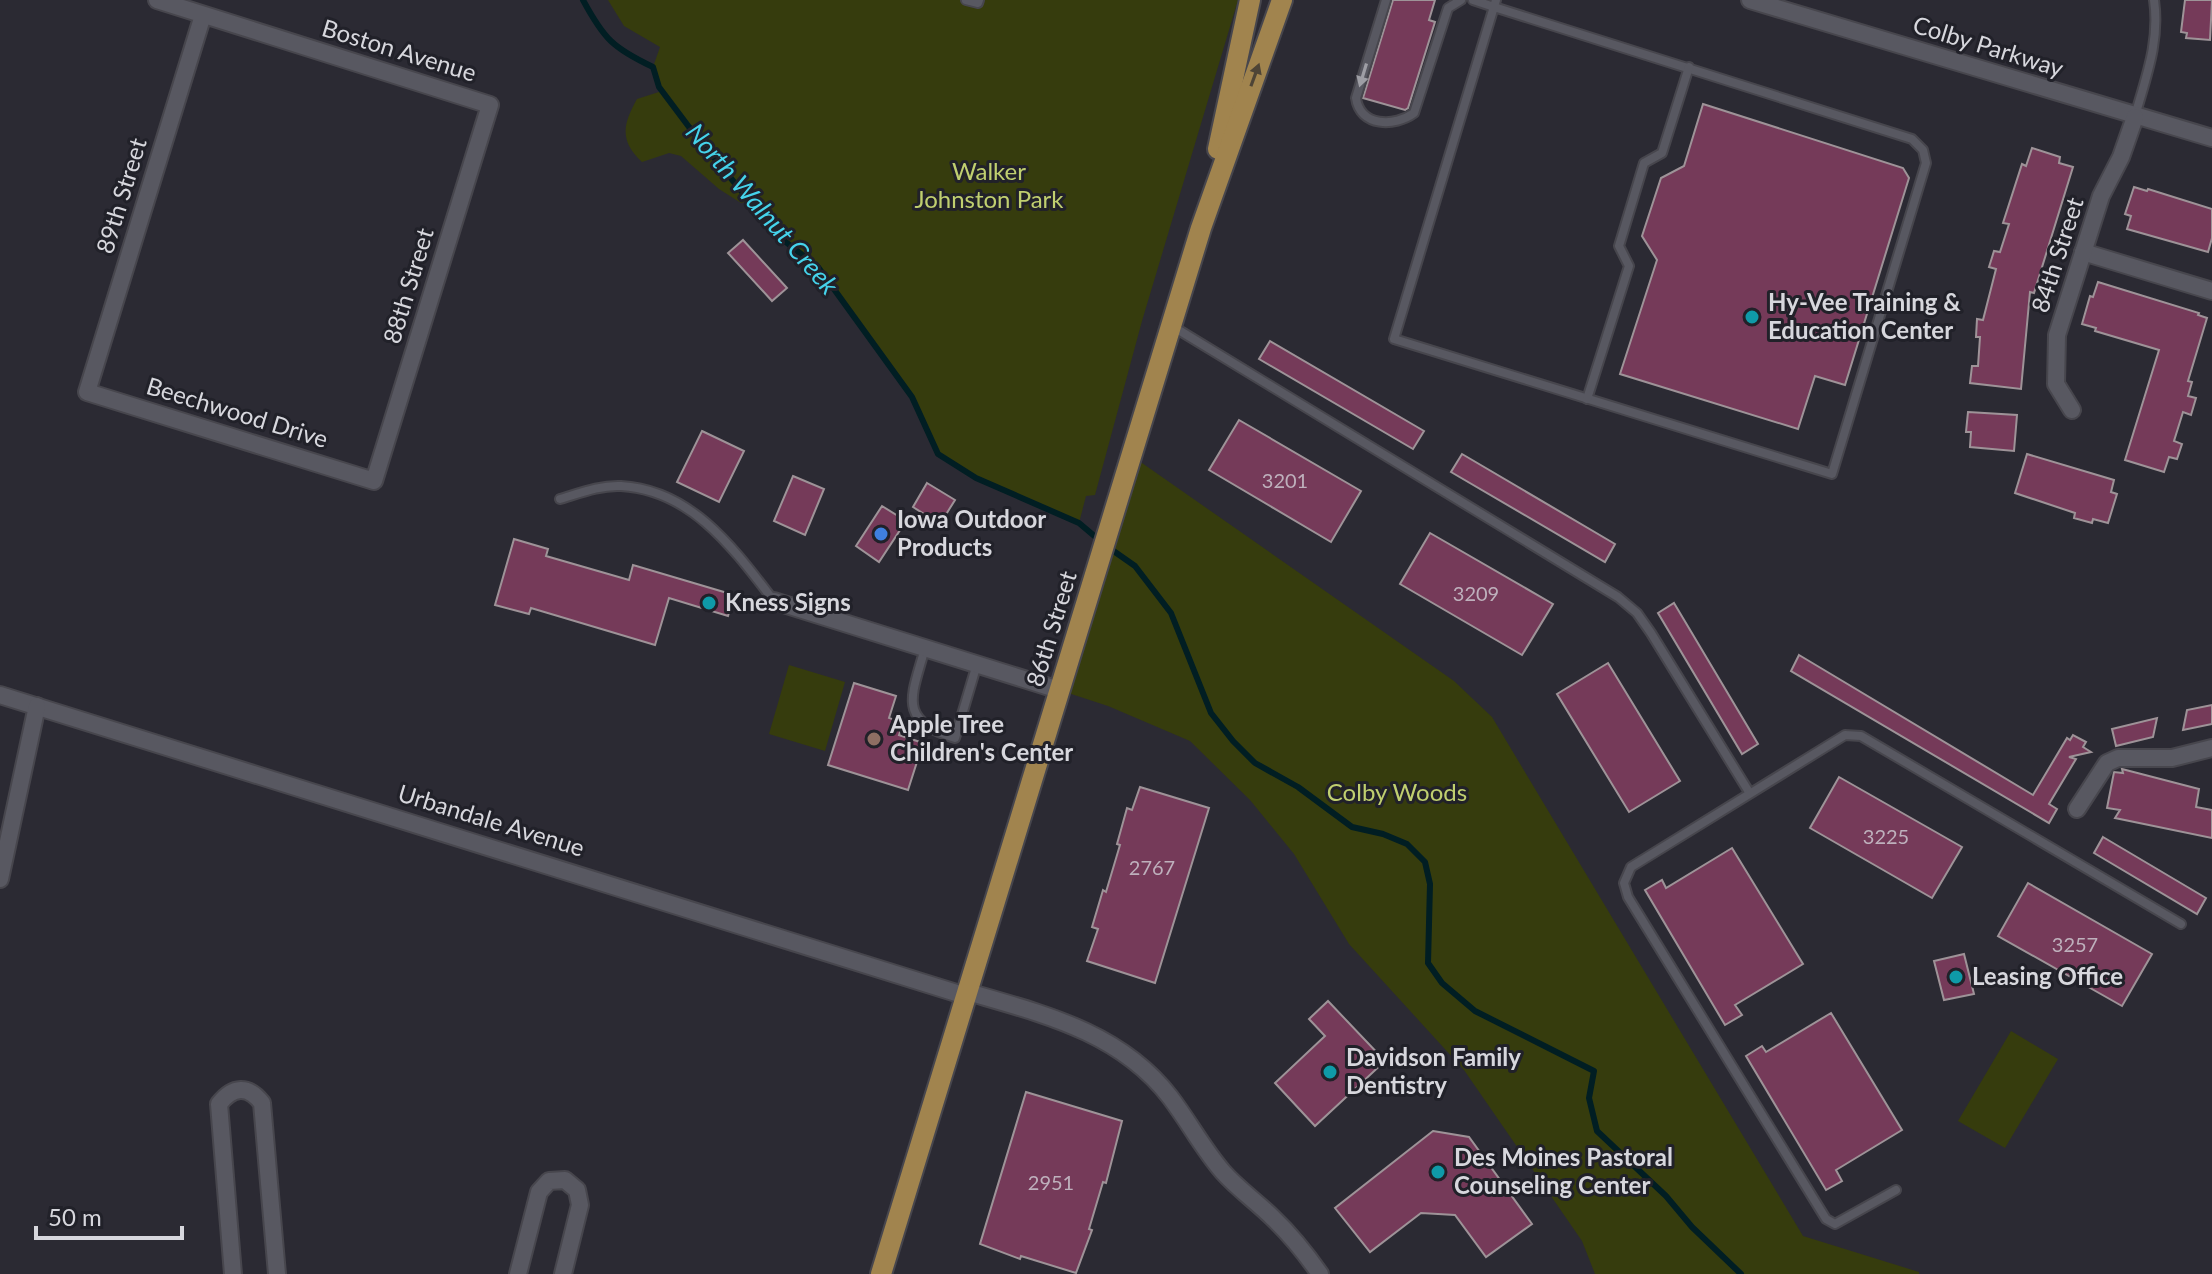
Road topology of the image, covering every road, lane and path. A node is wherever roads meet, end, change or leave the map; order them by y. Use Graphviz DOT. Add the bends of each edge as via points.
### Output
graph roads {
  1 [pos="157,0"];
  2 [pos="966,0"];
  3 [pos="979,0"];
  4 [pos="1250,0"];
  5 [pos="1282,0"];
  6 [pos="1386,0"];
  7 [pos="1461,0"];
  8 [pos="1473,0"];
  9 [pos="1750,0"];
  10 [pos="2154,0"];
  11 [pos="1495,4"];
  12 [pos="203,15"];
  13 [pos="1689,67"];
  14 [pos="490,105"];
  15 [pos="2135,117"];
  16 [pos="2212,138"];
  17 [pos="1201,228"];
  18 [pos="2083,252"];
  19 [pos="2212,291"];
  20 [pos="1172,326"];
  21 [pos="87,392"];
  22 [pos="1587,399"];
  23 [pos="2072,410"];
  24 [pos="374,481"];
  25 [pos="560,499"];
  26 [pos="774,601"];
  27 [pos="925,648"];
  28 [pos="977,664"];
  29 [pos="1059,690"];
  30 [pos="0,695"];
  31 [pos="37,706"];
  32 [pos="2212,748"];
  33 [pos="1749,792"];
  34 [pos="2077,809"];
  35 [pos="0,879"];
  36 [pos="2181,924"];
  37 [pos="967,994"];
  38 [pos="1896,1190"];
  39 [pos="233,1274"];
  40 [pos="277,1274"];
  41 [pos="518,1274"];
  42 [pos="563,1274"];
  43 [pos="881,1274"];
  44 [pos="1320,1274"];
  1 -- 12 [label="street, Boston Avenue"];
  2 -- 3 [label="lane"];
  4 -- 17 [label="main road, 86th Street"];
  17 -- 5 [label="main road, 86th Street, one-way"];
  6 -- 7 [label="lane, one-way" via="1356,98 1365,115 1395,123 1414,113 1448,8"];
  8 -- 11 [label="lane"];
  9 -- 15 [label="street, Colby Parkway"];
  10 -- 15 [label="lane" via="2156,44"];
  11 -- 13 [label="lane"];
  11 -- 22 [label="lane" via="1394,339"];
  12 -- 14 [label="street, Boston Avenue"];
  12 -- 21 [label="street, 89th Street"];
  13 -- 22 [label="lane" via="1662,153 1644,163 1640,176 1619,246 1629,266"];
  13 -- 22 [label="lane" via="1912,139 1923,150 1926,163 1832,474"];
  14 -- 24 [label="street, 88th Street"];
  15 -- 16 [label="street, Colby Parkway"];
  15 -- 18 [label="street, 84th Street"];
  17 -- 20 [label="main road, 86th Street"];
  18 -- 19 [label="street"];
  18 -- 23 [label="street, 84th Street" via="2057,335 2056,384"];
  20 -- 29 [label="main road, 86th Street"];
  20 -- 33 [label="lane" via="1618,597 1651,633"];
  21 -- 24 [label="street, Beechwood Drive"];
  25 -- 26 [label="lane" via="619,486 662,493 726,540"];
  26 -- 27 [label="street"];
  27 -- 28 [label="street"];
  27 -- 28 [label="lane" via="911,698 914,709 927,729 955,738"];
  28 -- 29 [label="street"];
  29 -- 37 [label="main road, 86th Street"];
  30 -- 31 [label="street, Urbandale Avenue"];
  31 -- 35 [label="street"];
  31 -- 37 [label="street, Urbandale Avenue"];
  32 -- 34 [label="street" via="2172,758 2118,758 2107,763"];
  33 -- 36 [label="lane" via="1845,735 1861,736"];
  33 -- 38 [label="lane" via="1631,867 1624,883 1628,897 1826,1219 1835,1224"];
  37 -- 43 [label="main road, 86th Street"];
  37 -- 44 [label="street, Urbandale Avenue" via="1059,1019 1127,1054 1170,1098 1225,1175 1273,1218"];
  39 -- 40 [label="street" via="219,1104 241,1089 262,1103"];
  41 -- 42 [label="street" via="539,1192 549,1181 565,1180 577,1190 580,1205"];
}
